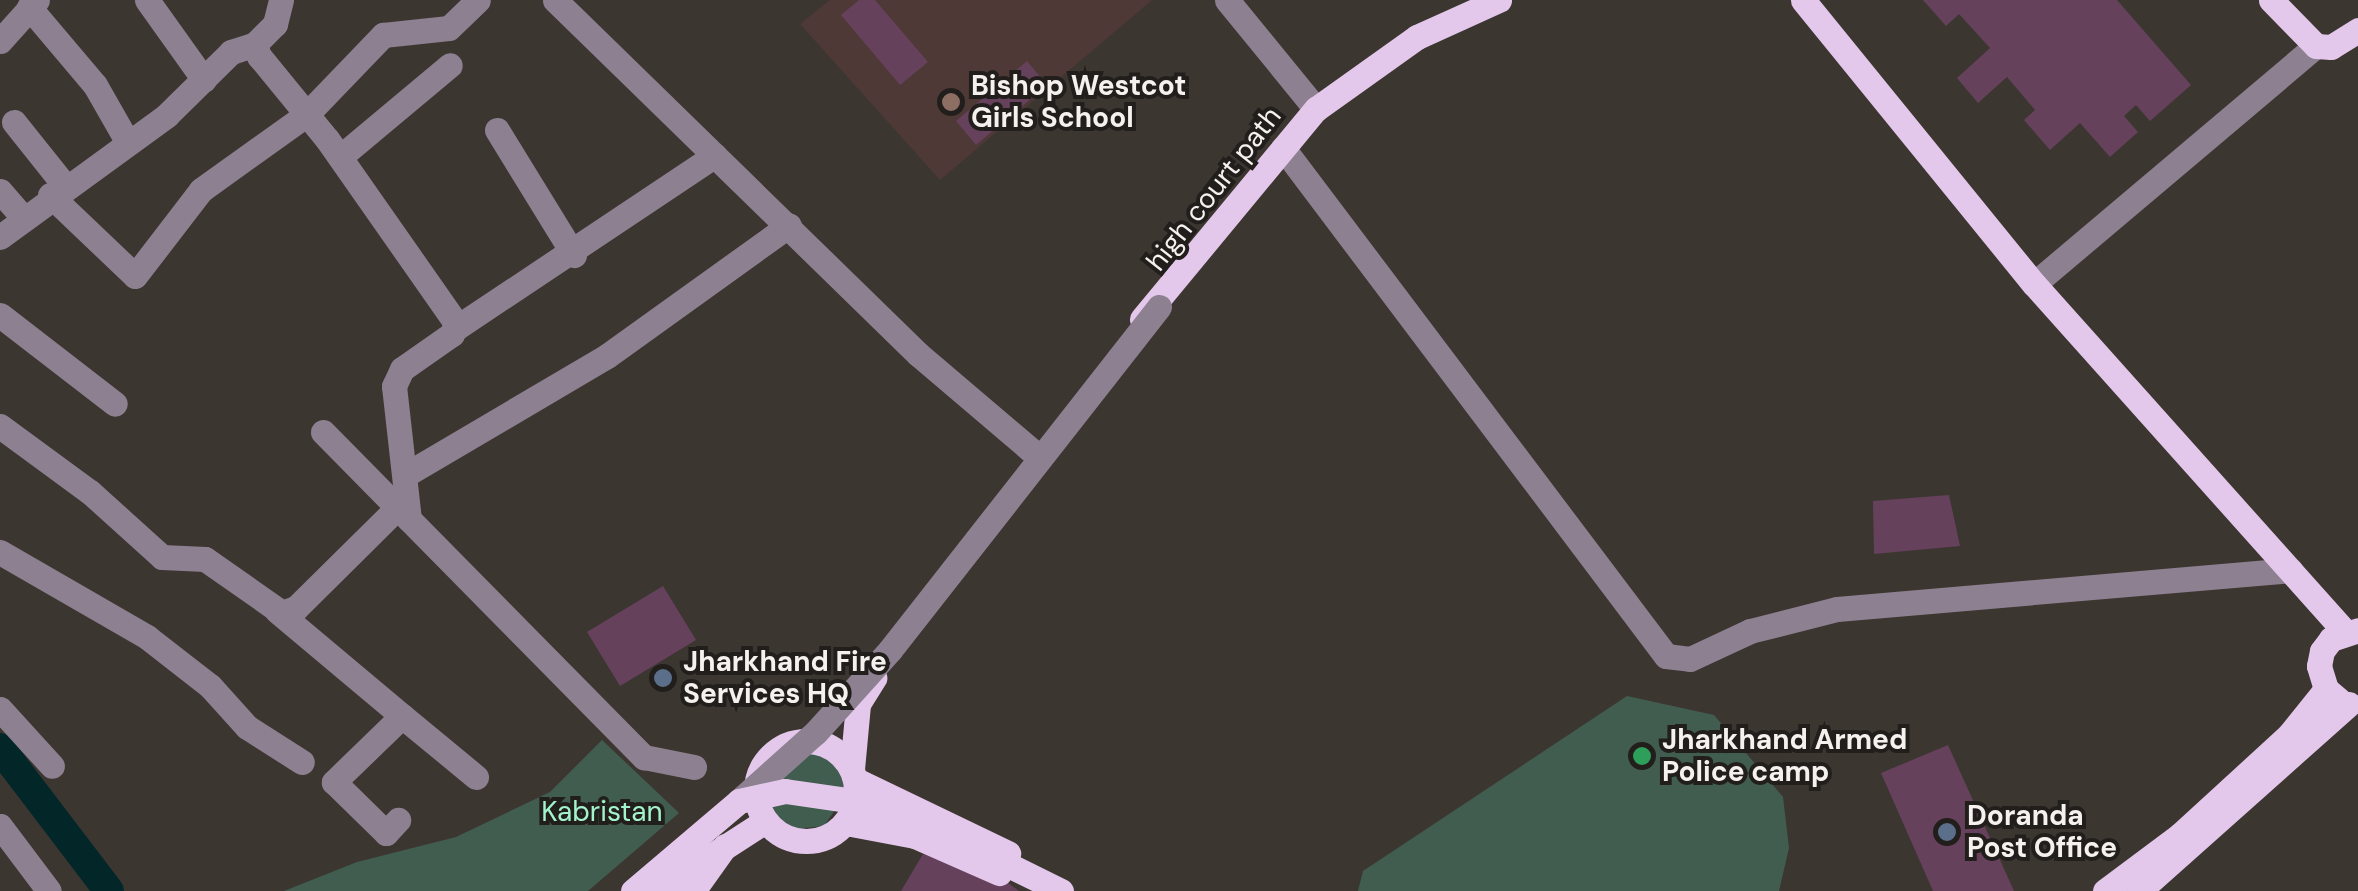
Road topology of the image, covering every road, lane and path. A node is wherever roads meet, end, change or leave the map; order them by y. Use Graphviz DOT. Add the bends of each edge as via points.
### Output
graph roads {
  1 [pos="147,0"];
  2 [pos="281,0"];
  3 [pos="478,0"];
  4 [pos="555,0"];
  5 [pos="1228,0"];
  6 [pos="1499,0"];
  7 [pos="1803,0"];
  8 [pos="2271,0"];
  9 [pos="33,3"];
  10 [pos="2358,30"];
  11 [pos="0,41"];
  12 [pos="255,44"];
  13 [pos="2316,46"];
  14 [pos="450,64"];
  15 [pos="204,80"];
  16 [pos="1316,110"];
  17 [pos="307,114"];
  18 [pos="14,122"];
  19 [pos="497,130"];
  20 [pos="128,141"];
  21 [pos="1283,148"];
  22 [pos="715,155"];
  23 [pos="340,157"];
  24 [pos="58,190"];
  25 [pos="0,191"];
  26 [pos="22,216"];
  27 [pos="788,226"];
  28 [pos="0,236"];
  29 [pos="574,254"];
  30 [pos="2034,284"];
  31 [pos="1159,307"];
  32 [pos="0,315"];
  33 [pos="456,328"];
  34 [pos="115,404"];
  35 [pos="0,426"];
  36 [pos="323,432"];
  37 [pos="1033,452"];
  38 [pos="405,475"];
  39 [pos="404,513"];
  40 [pos="0,552"];
  41 [pos="2290,570"];
  42 [pos="277,611"];
  43 [pos="2351,631"];
  44 [pos="2326,689"];
  45 [pos="2353,704"];
  46 [pos="0,709"];
  47 [pos="402,716"];
  48 [pos="780,748"];
  49 [pos="302,762"];
  50 [pos="52,766"];
  51 [pos="694,767"];
  52 [pos="854,774"];
  53 [pos="476,777"];
  54 [pos="739,801"];
  55 [pos="398,820"];
  56 [pos="765,821"];
  57 [pos="846,823"];
  58 [pos="0,826"];
  59 [pos="728,840"];
  60 [pos="699,889"];
  61 [pos="2116,889"];
  62 [pos="49,891"];
  63 [pos="623,891"];
  64 [pos="632,891"];
  65 [pos="647,891"];
  66 [pos="657,891"];
  67 [pos="1034,891"];
  68 [pos="1043,891"];
  69 [pos="1060,891"];
  70 [pos="1076,891"];
  1 -- 15 [label="street"];
  2 -- 12 [label="street" via="275,24"];
  3 -- 17 [label="street" via="449,28 383,35"];
  4 -- 22 [label="street"];
  5 -- 16 [label="street"];
  6 -- 16 [label="main road, high court path" via="1417,38"];
  7 -- 30 [label="main road"];
  8 -- 13 [label="main road"];
  9 -- 11 [label="street"];
  9 -- 20 [label="street"];
  10 -- 13 [label="main road" via="2332,47"];
  12 -- 15 [label="street" via="231,52"];
  12 -- 17 [label="street"];
  13 -- 30 [label="street"];
  14 -- 23 [label="street"];
  15 -- 20 [label="street"];
  16 -- 21 [label="main road, high court path"];
  17 -- 23 [label="street"];
  17 -- 24 [label="street" via="201,190 134,276"];
  18 -- 24 [label="street"];
  19 -- 29 [label="street"];
  20 -- 24 [label="street"];
  21 -- 31 [label="main road, high court path"];
  21 -- 41 [label="street" via="1666,656 1690,660 1750,631 1837,609"];
  22 -- 27 [label="street"];
  22 -- 29 [label="street"];
  23 -- 33 [label="street"];
  24 -- 26 [label="street"];
  25 -- 26 [label="street"];
  26 -- 28 [label="street"];
  27 -- 37 [label="street" via="918,354"];
  27 -- 38 [label="street" via="607,356"];
  29 -- 33 [label="street"];
  30 -- 41 [label="main road"];
  31 -- 37 [label="main road" via="1127,331"];
  31 -- 52 [label="main road" via="1145,345 858,704"];
  31 -- 54 [label="street, bridge" via="890,650 816,732"];
  32 -- 34 [label="street"];
  33 -- 38 [label="street" via="397,376"];
  35 -- 42 [label="street" via="162,556 205,558"];
  36 -- 39 [label="street"];
  37 -- 48 [label="main road" via="890,637"];
  38 -- 39 [label="street"];
  39 -- 42 [label="street" via="296,608"];
  39 -- 51 [label="street" via="644,757"];
  40 -- 49 [label="street" via="147,638 210,686 246,727"];
  41 -- 43 [label="main road"];
  42 -- 47 [label="street"];
  43 -- 44 [label="main road" via="2322,652"];
  44 -- 45 [label="main road"];
  44 -- 61 [label="main road" via="2288,734"];
  45 -- 61 [label="main road"];
  46 -- 50 [label="street"];
  47 -- 53 [label="street"];
  47 -- 55 [label="street" via="334,782 386,832"];
  48 -- 52 [label="main road" via="837,750"];
  48 -- 56 [label="main road" via="756,788"];
  48 -- 63 [label="main road"];
  52 -- 57 [label="main road" via="856,802"];
  52 -- 70 [label="main road"];
  54 -- 64 [label="main road, bridge"];
  54 -- 69 [label="main road, bridge" via="785,791 860,802 966,839"];
  56 -- 57 [label="main road" via="782,837 806,842 828,838"];
  56 -- 59 [label="main road"];
  57 -- 67 [label="main road" via="915,836"];
  58 -- 62 [label="street"];
  59 -- 60 [label="main road"];
  59 -- 66 [label="main road"];
  65 -- 68 [label="main road" via="738,819 795,806 913,829"];
}
